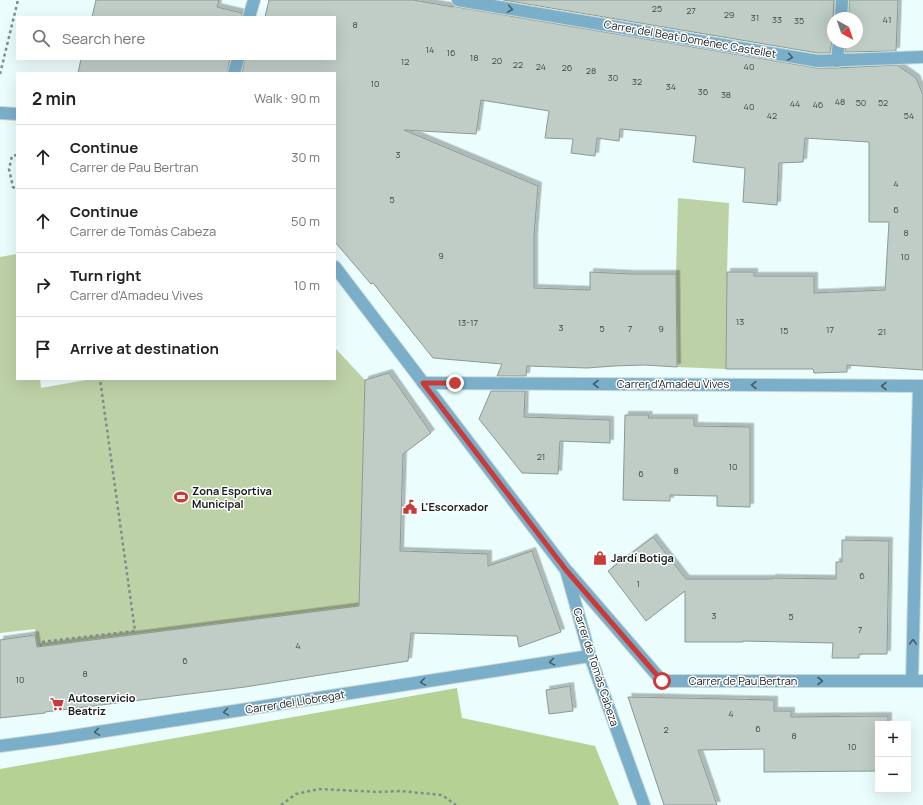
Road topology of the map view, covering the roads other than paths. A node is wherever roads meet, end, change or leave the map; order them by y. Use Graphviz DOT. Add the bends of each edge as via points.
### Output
graph roads {
  1 [pos="254,0"];
  2 [pos="458,0"];
  3 [pos="842,0"];
  4 [pos="841,12"];
  5 [pos="249,16"];
  6 [pos="838,48"];
  7 [pos="238,60"];
  8 [pos="922,60"];
  9 [pos="837,61"];
  10 [pos="234,72"];
  11 [pos="0,113"];
  12 [pos="16,114"];
  13 [pos="336,268"];
  14 [pos="423,383"];
  15 [pos="921,386"];
  16 [pos="566,570"];
  17 [pos="590,656"];
  18 [pos="917,681"];
  19 [pos="0,746"];
  20 [pos="644,805"];
  1 -- 5 [label="street"];
  2 -- 9 [label="street, Carrer del Beat Doménec Castellet, one-way" via="818,61"];
  3 -- 4 [label="street"];
  6 -- 9 [label="street"];
  7 -- 10 [label="street"];
  8 -- 9 [label="street, Carrer del Beat Doménec Castellet"];
  11 -- 12 [label="street"];
  13 -- 14 [label="street, Carrer de Tomàs Cabeza"];
  15 -- 14 [label="street, Carrer d'Amadeu Vives, one-way"];
  14 -- 16 [label="street, Carrer de Tomàs Cabeza"];
  18 -- 15 [label="street, one-way"];
  16 -- 17 [label="street, Carrer de Tomàs Cabeza"];
  16 -- 18 [label="street, Carrer de Pau Bertran, one-way" via="662,681"];
  17 -- 19 [label="street, Carrer del Llobregat, one-way"];
  17 -- 20 [label="street, Carrer de Tomàs Cabeza"];
}
